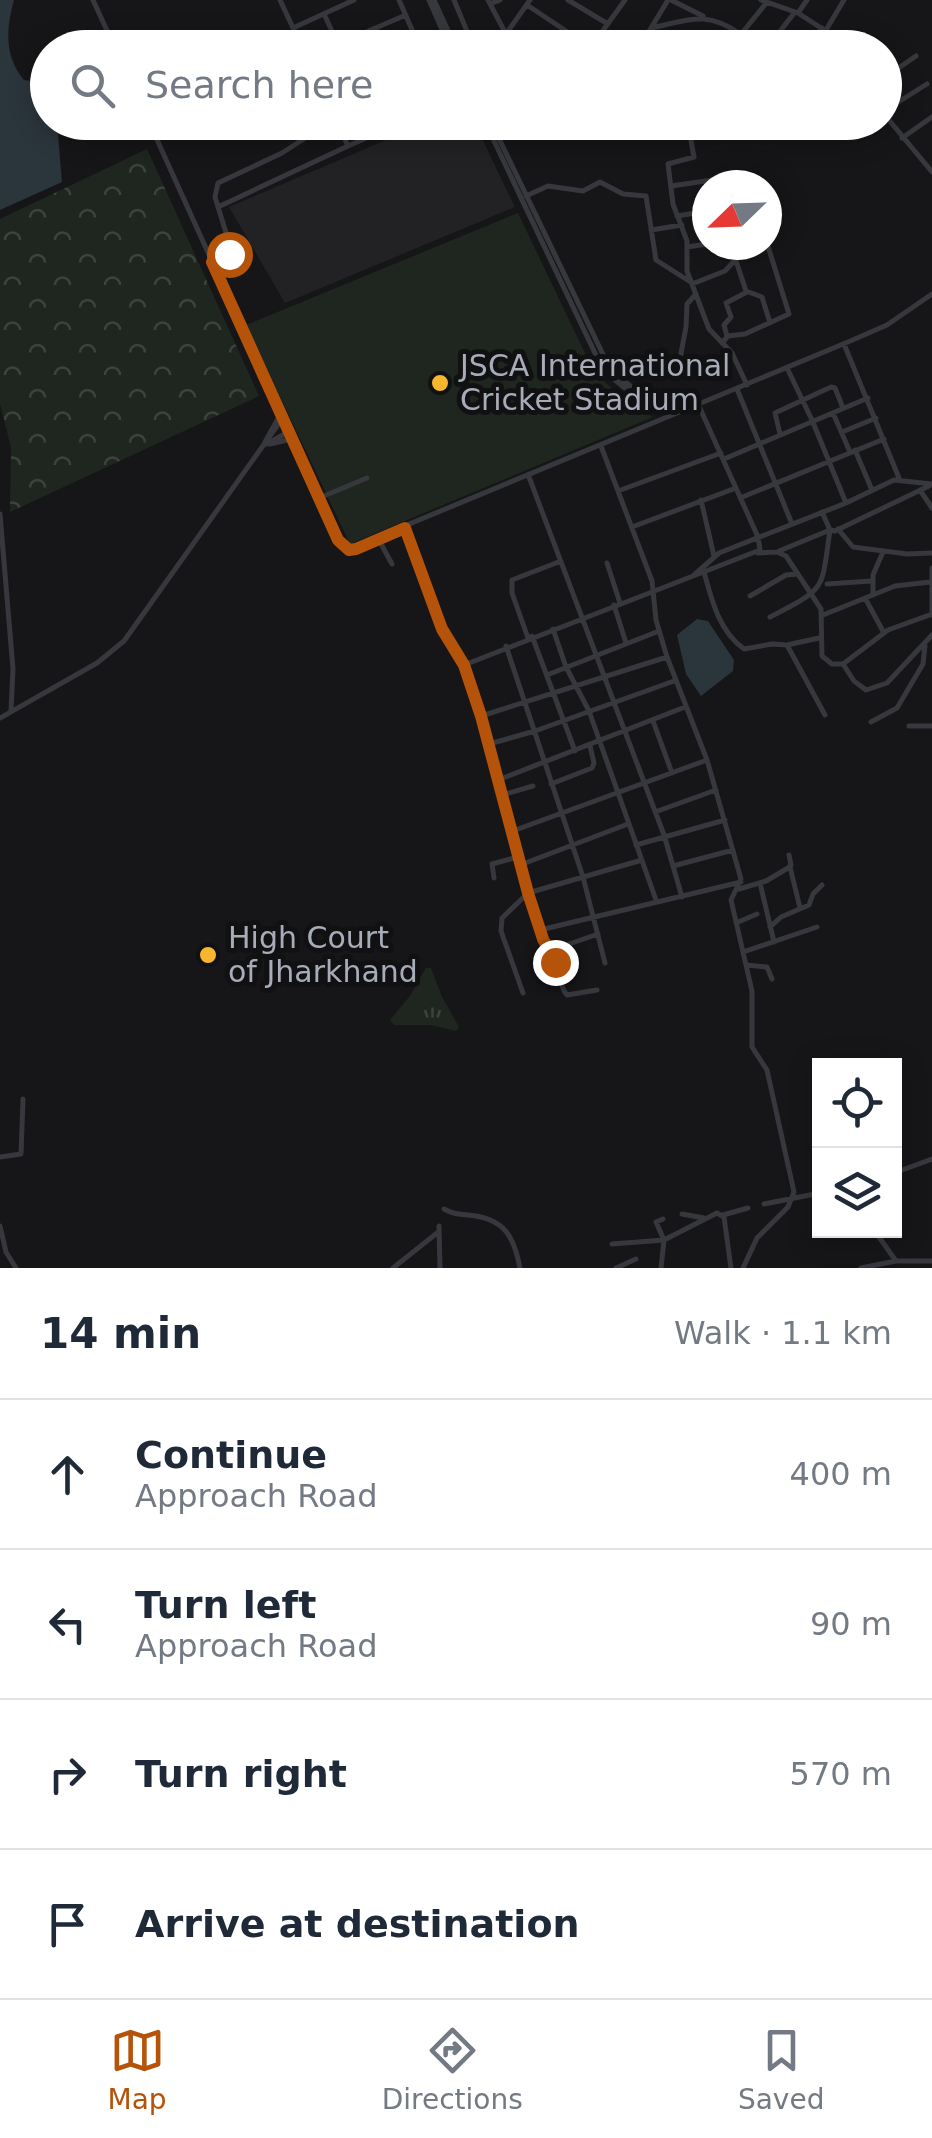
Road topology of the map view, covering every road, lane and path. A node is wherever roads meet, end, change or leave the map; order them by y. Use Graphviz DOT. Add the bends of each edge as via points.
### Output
graph roads {
  1 [pos="94,0"];
  2 [pos="280,0"];
  3 [pos="354,0"];
  4 [pos="400,0"];
  5 [pos="431,0"];
  6 [pos="454,0"];
  7 [pos="500,0"];
  8 [pos="568,0"];
  9 [pos="624,0"];
  10 [pos="669,0"];
  11 [pos="807,0"];
  12 [pos="844,0"];
  13 [pos="766,1"];
  14 [pos="489,2"];
  15 [pos="529,2"];
  16 [pos="797,13"];
  17 [pos="324,14"];
  18 [pos="406,14"];
  19 [pos="706,18"];
  20 [pos="608,24"];
  21 [pos="294,28"];
  22 [pos="374,28"];
  23 [pos="651,28"];
  24 [pos="824,29"];
  25 [pos="107,30"];
  26 [pos="332,30"];
  27 [pos="370,30"];
  28 [pos="413,30"];
  29 [pos="445,30"];
  30 [pos="466,30"];
  31 [pos="504,30"];
  32 [pos="511,30"];
  33 [pos="566,30"];
  34 [pos="604,30"];
  35 [pos="734,30"];
  36 [pos="743,30"];
  37 [pos="782,30"];
  38 [pos="916,56"];
  39 [pos="902,66"];
  40 [pos="927,84"];
  41 [pos="902,100"];
  42 [pos="932,117"];
  43 [pos="902,138"];
  44 [pos="157,140"];
  45 [pos="302,140"];
  46 [pos="346,140"];
  47 [pos="362,140"];
  48 [pos="496,140"];
  49 [pos="497,140"];
  50 [pos="691,141"];
  51 [pos="348,146"];
  52 [pos="932,172"];
  53 [pos="692,183"];
  54 [pos="671,186"];
  55 [pos="526,196"];
  56 [pos="218,208"];
  57 [pos="692,214"];
  58 [pos="678,216"];
  59 [pos="682,225"];
  60 [pos="651,230"];
  61 [pos="692,246"];
  62 [pos="688,247"];
  63 [pos="772,260"];
  64 [pos="736,261"];
  65 [pos="212,262"];
  66 [pos="692,283"];
  67 [pos="746,292"];
  68 [pos="696,294"];
  69 [pos="932,294"];
  70 [pos="770,323"];
  71 [pos="727,336"];
  72 [pos="722,343"];
  73 [pos="844,344"];
  74 [pos="787,368"];
  75 [pos="678,369"];
  76 [pos="747,385"];
  77 [pos="737,389"];
  78 [pos="868,398"];
  79 [pos="804,401"];
  80 [pos="699,406"];
  81 [pos="844,408"];
  82 [pos="690,410"];
  83 [pos="833,412"];
  84 [pos="681,413"];
  85 [pos="281,417"];
  86 [pos="876,418"];
  87 [pos="812,420"];
  88 [pos="288,431"];
  89 [pos="841,432"];
  90 [pos="780,434"];
  91 [pos="884,439"];
  92 [pos="292,440"];
  93 [pos="759,444"];
  94 [pos="266,445"];
  95 [pos="601,446"];
  96 [pos="852,451"];
  97 [pos="723,456"];
  98 [pos="828,460"];
  99 [pos="528,476"];
  100 [pos="367,478"];
  101 [pos="899,478"];
  102 [pos="775,484"];
  103 [pos="932,484"];
  104 [pos="736,488"];
  105 [pos="872,490"];
  106 [pos="920,490"];
  107 [pos="618,492"];
  108 [pos="319,498"];
  109 [pos="740,498"];
  110 [pos="701,500"];
  111 [pos="846,503"];
  112 [pos="932,508"];
  113 [pos="822,512"];
  114 [pos="0,514"];
  115 [pos="792,524"];
  116 [pos="632,527"];
  117 [pos="405,528"];
  118 [pos="838,529"];
  119 [pos="830,530"];
  120 [pos="758,538"];
  121 [pos="379,540"];
  122 [pos="778,552"];
  123 [pos="883,552"];
  124 [pos="932,552"];
  125 [pos="758,553"];
  126 [pos="714,556"];
  127 [pos="561,560"];
  128 [pos="607,563"];
  129 [pos="392,564"];
  130 [pos="932,568"];
  131 [pos="704,572"];
  132 [pos="798,574"];
  133 [pos="692,576"];
  134 [pos="872,580"];
  135 [pos="930,582"];
  136 [pos="828,584"];
  137 [pos="653,590"];
  138 [pos="814,594"];
  139 [pos="873,595"];
  140 [pos="750,596"];
  141 [pos="865,598"];
  142 [pos="617,604"];
  143 [pos="822,615"];
  144 [pos="932,615"];
  145 [pos="770,616"];
  146 [pos="582,618"];
  147 [pos="553,629"];
  148 [pos="659,631"];
  149 [pos="884,632"];
  150 [pos="932,634"];
  151 [pos="530,637"];
  152 [pos="820,638"];
  153 [pos="626,643"];
  154 [pos="925,643"];
  155 [pos="788,645"];
  156 [pos="506,646"];
  157 [pos="596,654"];
  158 [pos="666,657"];
  159 [pos="843,664"];
  160 [pos="464,665"];
  161 [pos="566,667"];
  162 [pos="547,674"];
  163 [pos="605,679"];
  164 [pos="674,681"];
  165 [pos="576,688"];
  166 [pos="555,694"];
  167 [pos="614,702"];
  168 [pos="526,703"];
  169 [pos="686,707"];
  170 [pos="10,712"];
  171 [pos="589,712"];
  172 [pos="824,715"];
  173 [pos="481,716"];
  174 [pos="0,718"];
  175 [pos="564,720"];
  176 [pos="653,720"];
  177 [pos="871,722"];
  178 [pos="909,726"];
  179 [pos="932,726"];
  180 [pos="535,731"];
  181 [pos="626,732"];
  182 [pos="600,742"];
  183 [pos="488,744"];
  184 [pos="590,746"];
  185 [pos="575,752"];
  186 [pos="707,760"];
  187 [pos="544,764"];
  188 [pos="672,772"];
  189 [pos="498,780"];
  190 [pos="645,783"];
  191 [pos="551,784"];
  192 [pos="533,786"];
  193 [pos="716,790"];
  194 [pos="617,793"];
  195 [pos="502,795"];
  196 [pos="561,812"];
  197 [pos="655,812"];
  198 [pos="724,820"];
  199 [pos="628,824"];
  200 [pos="510,832"];
  201 [pos="664,835"];
  202 [pos="573,845"];
  203 [pos="636,845"];
  204 [pos="733,850"];
  205 [pos="789,855"];
  206 [pos="642,860"];
  207 [pos="519,861"];
  208 [pos="674,866"];
  209 [pos="790,867"];
  210 [pos="583,876"];
  211 [pos="494,878"];
  212 [pos="760,883"];
  213 [pos="740,885"];
  214 [pos="822,885"];
  215 [pos="528,893"];
  216 [pos="682,897"];
  217 [pos="656,900"];
  218 [pos="800,908"];
  219 [pos="757,914"];
  220 [pos="594,916"];
  221 [pos="736,924"];
  222 [pos="770,927"];
  223 [pos="817,927"];
  224 [pos="540,930"];
  225 [pos="598,934"];
  226 [pos="774,942"];
  227 [pos="549,951"];
  228 [pos="742,952"];
  229 [pos="605,963"];
  230 [pos="746,965"];
  231 [pos="772,979"];
  232 [pos="597,990"];
  233 [pos="523,993"];
  234 [pos="23,1099"];
  235 [pos="0,1157"];
  236 [pos="932,1159"];
  237 [pos="902,1170"];
  238 [pos="812,1195"];
  239 [pos="792,1200"];
  240 [pos="764,1204"];
  241 [pos="748,1208"];
  242 [pos="444,1209"];
  243 [pos="682,1214"];
  244 [pos="723,1214"];
  245 [pos="704,1218"];
  246 [pos="662,1219"];
  247 [pos="0,1226"];
  248 [pos="880,1238"];
  249 [pos="664,1240"];
  250 [pos="612,1244"];
  251 [pos="636,1258"];
  252 [pos="896,1261"];
  253 [pos="932,1261"];
  254 [pos="16,1268"];
  255 [pos="393,1268"];
  256 [pos="440,1268"];
  257 [pos="520,1268"];
  258 [pos="616,1268"];
  259 [pos="661,1268"];
  260 [pos="730,1268"];
  261 [pos="743,1268"];
  262 [pos="861,1268"];
  1 -- 25 [label="street"];
  2 -- 21 [label="street"];
  3 -- 17 [label="street"];
  4 -- 18 [label="street"];
  5 -- 29 [label="street"];
  6 -- 30 [label="street"];
  7 -- 14 [label="street"];
  8 -- 20 [label="street"];
  9 -- 20 [label="street"];
  10 -- 19 [label="street"];
  10 -- 23 [label="street"];
  11 -- 16 [label="street"];
  12 -- 24 [label="street"];
  13 -- 16 [label="street"];
  13 -- 36 [label="street"];
  14 -- 31 [label="street"];
  15 -- 32 [label="street"];
  15 -- 33 [label="street"];
  16 -- 24 [label="street"];
  16 -- 37 [label="street"];
  17 -- 21 [label="street"];
  17 -- 26 [label="street"];
  18 -- 22 [label="street"];
  18 -- 28 [label="street"];
  19 -- 23 [label="street"];
  19 -- 35 [label="street"];
  20 -- 34 [label="street"];
  22 -- 27 [label="street"];
  38 -- 39 [label="street"];
  40 -- 41 [label="street"];
  42 -- 43 [label="street"];
  43 -- 52 [label="street"];
  44 -- 65 [label="street"];
  45 -- 56 [label="street" via="218,183"];
  46 -- 51 [label="street"];
  47 -- 51 [label="street"];
  48 -- 84 [label="street" via="604,370 630,393"];
  49 -- 55 [label="street"];
  50 -- 54 [label="street" via="695,156 668,164"];
  51 -- 56 [label="street"];
  53 -- 54 [label="street"];
  54 -- 58 [label="street"];
  55 -- 60 [label="street" via="548,186 583,191 602,182 623,194 646,196"];
  55 -- 82 [label="street" via="611,372 637,391"];
  56 -- 65 [label="street" via="231,250"];
  57 -- 58 [label="street"];
  58 -- 59 [label="street"];
  59 -- 60 [label="street"];
  59 -- 62 [label="street"];
  60 -- 66 [label="street" via="656,261"];
  61 -- 62 [label="street"];
  62 -- 66 [label="street"];
  63 -- 70 [label="street" via="789,312"];
  64 -- 66 [label="street"];
  64 -- 67 [label="street"];
  65 -- 85 [label="street"];
  66 -- 68 [label="street"];
  67 -- 70 [label="street" via="762,297"];
  67 -- 71 [label="street" via="726,304"];
  68 -- 72 [label="street"];
  68 -- 75 [label="street" via="687,304"];
  69 -- 73 [label="street"];
  70 -- 71 [label="street"];
  71 -- 72 [label="street"];
  72 -- 76 [label="street"];
  73 -- 74 [label="street"];
  73 -- 78 [label="street"];
  74 -- 76 [label="street"];
  74 -- 79 [label="street"];
  76 -- 77 [label="street"];
  77 -- 80 [label="street"];
  77 -- 93 [label="street"];
  78 -- 81 [label="street"];
  78 -- 86 [label="street"];
  79 -- 81 [label="street" via="834,386"];
  79 -- 87 [label="street"];
  79 -- 90 [label="street" via="775,413"];
  80 -- 82 [label="street"];
  80 -- 97 [label="street"];
  81 -- 83 [label="street"];
  82 -- 84 [label="street"];
  83 -- 87 [label="street"];
  83 -- 89 [label="street"];
  84 -- 95 [label="street"];
  85 -- 88 [label="street"];
  85 -- 94 [label="street"];
  86 -- 89 [label="street"];
  86 -- 91 [label="street"];
  87 -- 90 [label="street"];
  87 -- 98 [label="street"];
  88 -- 92 [label="street"];
  88 -- 94 [label="street"];
  89 -- 96 [label="street"];
  90 -- 93 [label="street"];
  91 -- 96 [label="street"];
  91 -- 101 [label="street"];
  92 -- 94 [label="street"];
  92 -- 108 [label="street"];
  93 -- 97 [label="street"];
  93 -- 102 [label="street"];
  94 -- 170 [label="street" via="124,641"];
  95 -- 99 [label="street"];
  95 -- 107 [label="street"];
  96 -- 98 [label="street"];
  96 -- 105 [label="street"];
  97 -- 104 [label="street"];
  97 -- 107 [label="street"];
  98 -- 102 [label="street"];
  98 -- 111 [label="street"];
  99 -- 117 [label="street"];
  99 -- 127 [label="street"];
  100 -- 108 [label="street"];
  101 -- 103 [label="street"];
  101 -- 105 [label="street"];
  102 -- 109 [label="street"];
  102 -- 115 [label="street"];
  103 -- 106 [label="street"];
  104 -- 109 [label="street"];
  104 -- 110 [label="street"];
  105 -- 111 [label="street"];
  106 -- 112 [label="street"];
  106 -- 118 [label="street"];
  107 -- 116 [label="street"];
  108 -- 121 [label="street" via="344,546"];
  109 -- 120 [label="street"];
  110 -- 116 [label="street"];
  110 -- 126 [label="street"];
  111 -- 113 [label="street"];
  113 -- 115 [label="street"];
  113 -- 119 [label="street"];
  114 -- 170 [label="street" via="14,670"];
  115 -- 120 [label="street"];
  116 -- 137 [label="street"];
  117 -- 121 [label="street"];
  117 -- 160 [label="street" via="442,629"];
  118 -- 119 [label="street"];
  118 -- 123 [label="street" via="849,544"];
  119 -- 122 [label="street"];
  119 -- 138 [label="street" via="824,579"];
  120 -- 125 [label="street"];
  120 -- 126 [label="street"];
  121 -- 129 [label="street"];
  122 -- 125 [label="street"];
  122 -- 132 [label="street"];
  123 -- 124 [label="street"];
  123 -- 134 [label="street"];
  125 -- 131 [label="street"];
  126 -- 133 [label="street"];
  127 -- 146 [label="street"];
  127 -- 151 [label="street" via="510,583"];
  128 -- 142 [label="street"];
  130 -- 135 [label="street"];
  131 -- 133 [label="street"];
  131 -- 155 [label="street" via="722,624 740,646"];
  132 -- 138 [label="street"];
  132 -- 140 [label="street"];
  133 -- 137 [label="street"];
  134 -- 136 [label="street"];
  134 -- 139 [label="street"];
  135 -- 139 [label="street"];
  135 -- 144 [label="street"];
  137 -- 142 [label="street"];
  137 -- 148 [label="street"];
  138 -- 143 [label="street"];
  138 -- 145 [label="street"];
  139 -- 141 [label="street"];
  141 -- 143 [label="street"];
  141 -- 149 [label="street"];
  142 -- 146 [label="street"];
  142 -- 153 [label="street"];
  143 -- 152 [label="street"];
  144 -- 149 [label="street"];
  146 -- 147 [label="street"];
  146 -- 157 [label="street"];
  147 -- 151 [label="street"];
  147 -- 161 [label="street"];
  148 -- 153 [label="street"];
  148 -- 158 [label="street"];
  149 -- 159 [label="street"];
  150 -- 154 [label="street"];
  151 -- 156 [label="street"];
  151 -- 162 [label="street"];
  152 -- 155 [label="street"];
  152 -- 159 [label="street" via="825,660"];
  153 -- 157 [label="street"];
  154 -- 159 [label="street" via="872,690 861,688"];
  154 -- 177 [label="street" via="923,664 897,708"];
  155 -- 172 [label="street"];
  156 -- 160 [label="street"];
  156 -- 168 [label="street"];
  157 -- 161 [label="street"];
  157 -- 163 [label="street"];
  158 -- 163 [label="street"];
  158 -- 164 [label="street"];
  160 -- 173 [label="street"];
  161 -- 162 [label="street"];
  161 -- 165 [label="street"];
  162 -- 166 [label="street"];
  163 -- 165 [label="street"];
  163 -- 167 [label="street"];
  164 -- 167 [label="street"];
  164 -- 169 [label="street"];
  165 -- 166 [label="street"];
  165 -- 171 [label="street"];
  166 -- 168 [label="street"];
  166 -- 175 [label="street"];
  167 -- 171 [label="street"];
  167 -- 181 [label="street"];
  168 -- 173 [label="street"];
  168 -- 180 [label="street"];
  169 -- 176 [label="street"];
  169 -- 186 [label="street"];
  170 -- 174 [label="street"];
  171 -- 175 [label="street"];
  171 -- 182 [label="street"];
  173 -- 183 [label="street"];
  175 -- 180 [label="street"];
  175 -- 185 [label="street"];
  176 -- 181 [label="street"];
  176 -- 188 [label="street"];
  178 -- 179 [label="street"];
  180 -- 183 [label="street"];
  180 -- 187 [label="street"];
  181 -- 182 [label="street"];
  181 -- 190 [label="street"];
  182 -- 184 [label="street"];
  182 -- 194 [label="street"];
  183 -- 189 [label="street"];
  184 -- 185 [label="street"];
  184 -- 191 [label="street" via="592,768"];
  185 -- 187 [label="street"];
  186 -- 188 [label="street"];
  186 -- 193 [label="street"];
  187 -- 189 [label="street"];
  187 -- 191 [label="street"];
  188 -- 190 [label="street"];
  189 -- 195 [label="street"];
  190 -- 194 [label="street"];
  190 -- 197 [label="street"];
  191 -- 196 [label="street"];
  192 -- 195 [label="street"];
  193 -- 197 [label="street"];
  193 -- 198 [label="street"];
  194 -- 196 [label="street"];
  194 -- 199 [label="street"];
  195 -- 200 [label="street"];
  196 -- 200 [label="street"];
  196 -- 202 [label="street"];
  197 -- 201 [label="street"];
  198 -- 201 [label="street"];
  198 -- 204 [label="street"];
  199 -- 202 [label="street"];
  199 -- 203 [label="street"];
  200 -- 207 [label="street"];
  201 -- 203 [label="street"];
  201 -- 208 [label="street"];
  202 -- 207 [label="street"];
  202 -- 210 [label="street"];
  203 -- 206 [label="street"];
  204 -- 208 [label="street"];
  204 -- 213 [label="street"];
  205 -- 209 [label="street"];
  206 -- 210 [label="street"];
  206 -- 217 [label="street"];
  207 -- 211 [label="street" via="492,864"];
  207 -- 215 [label="street"];
  208 -- 216 [label="street"];
  209 -- 212 [label="street"];
  209 -- 218 [label="street"];
  210 -- 215 [label="street"];
  210 -- 220 [label="street"];
  212 -- 213 [label="street"];
  212 -- 222 [label="street"];
  213 -- 216 [label="street"];
  213 -- 221 [label="street" via="731,900"];
  214 -- 218 [label="street"];
  215 -- 224 [label="street"];
  215 -- 233 [label="street" via="500,924"];
  216 -- 217 [label="street"];
  217 -- 220 [label="street"];
  218 -- 222 [label="street"];
  219 -- 221 [label="street"];
  220 -- 224 [label="street"];
  220 -- 225 [label="street"];
  221 -- 228 [label="street"];
  222 -- 226 [label="street"];
  223 -- 226 [label="street"];
  224 -- 227 [label="street"];
  225 -- 227 [label="street"];
  225 -- 229 [label="street"];
  226 -- 228 [label="street"];
  227 -- 232 [label="street" via="565,994"];
  228 -- 230 [label="street"];
  230 -- 231 [label="street" via="767,967"];
  230 -- 239 [label="street" via="752,1047 767,1070"];
  234 -- 235 [label="street" via="20,1154"];
  236 -- 237 [label="street"];
  238 -- 239 [label="street"];
  239 -- 240 [label="street"];
  239 -- 261 [label="street" via="757,1238"];
  241 -- 244 [label="street"];
  242 -- 257 [label="street" via="507,1230"];
  243 -- 245 [label="street"];
  244 -- 245 [label="street"];
  244 -- 260 [label="street"];
  245 -- 249 [label="street"];
  246 -- 249 [label="street" via="656,1222"];
  247 -- 254 [label="street"];
  248 -- 252 [label="street"];
  249 -- 250 [label="street"];
  249 -- 259 [label="street"];
  251 -- 258 [label="street"];
  252 -- 253 [label="street"];
  252 -- 262 [label="street"];
  255 -- 256 [label="street" via="438,1230"];
}
